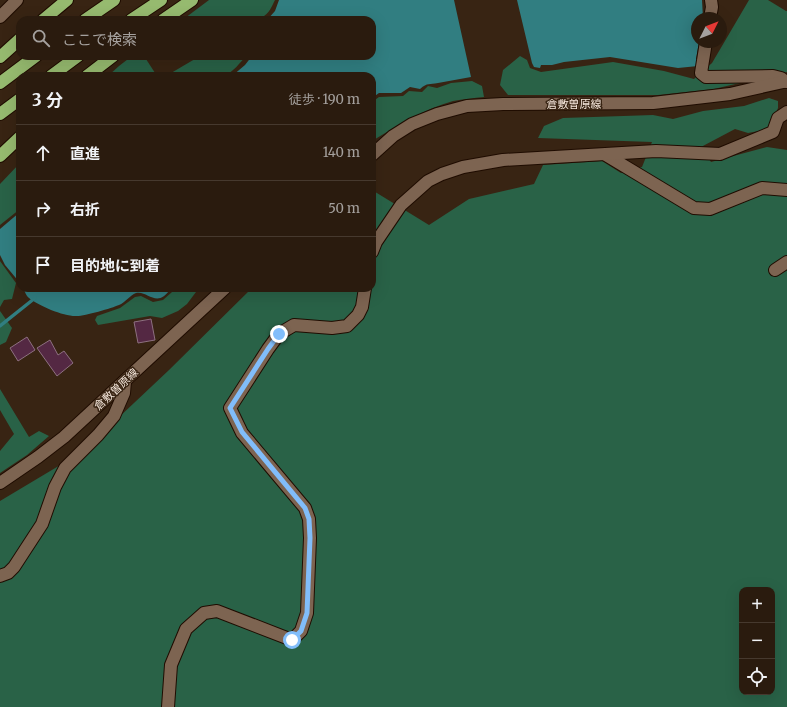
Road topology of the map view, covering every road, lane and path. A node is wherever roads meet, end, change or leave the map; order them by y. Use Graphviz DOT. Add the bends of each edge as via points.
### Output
graph roads {
  1 [pos="17,0"];
  2 [pos="67,0"];
  3 [pos="114,0"];
  4 [pos="161,0"];
  5 [pos="192,0"];
  6 [pos="711,0"];
  7 [pos="711,12"];
  8 [pos="48,16"];
  9 [pos="91,16"];
  10 [pos="137,16"];
  11 [pos="169,16"];
  12 [pos="0,17"];
  13 [pos="16,42"];
  14 [pos="705,48"];
  15 [pos="0,56"];
  16 [pos="31,60"];
  17 [pos="73,60"];
  18 [pos="108,60"];
  19 [pos="56,72"];
  20 [pos="92,72"];
  21 [pos="786,81"];
  22 [pos="0,83"];
  23 [pos="16,102"];
  24 [pos="787,112"];
  25 [pos="0,114"];
  26 [pos="16,141"];
  27 [pos="376,151"];
  28 [pos="606,155"];
  29 [pos="0,156"];
  30 [pos="787,190"];
  31 [pos="376,242"];
  32 [pos="787,262"];
  33 [pos="775,270"];
  34 [pos="221,292"];
  35 [pos="364,292"];
  36 [pos="125,381"];
  37 [pos="0,483"];
  38 [pos="0,576"];
  39 [pos="168,707"];
  1 -- 12 [label="street"];
  2 -- 8 [label="highway"];
  3 -- 9 [label="highway"];
  4 -- 10 [label="highway"];
  5 -- 11 [label="highway"];
  6 -- 7 [label="street"];
  13 -- 15 [label="highway"];
  14 -- 21 [label="street" via="701,73 706,77 773,76"];
  16 -- 22 [label="highway"];
  17 -- 19 [label="highway"];
  18 -- 20 [label="highway"];
  21 -- 27 [label="street, 倉敷曽原線" via="730,94 653,103 467,106 412,124"];
  23 -- 25 [label="highway"];
  24 -- 28 [label="street" via="778,118 773,132 720,154 656,152"];
  26 -- 29 [label="highway"];
  28 -- 30 [label="street" via="694,208 710,209 762,188"];
  28 -- 31 [label="street" via="503,160 463,167 442,174 428,181 401,206"];
  32 -- 33 [label="street"];
  34 -- 36 [label="street, 倉敷曽原線"];
  35 -- 39 [label="street" via="358,315 347,326 332,328 294,325 279,334 230,408 242,432 305,508 309,519 307,613 301,631 292,640 217,612 204,612 186,628 171,665"];
  36 -- 37 [label="street, 倉敷曽原線" via="64,437"];
  36 -- 38 [label="street" via="124,393 114,416 65,468 55,487 42,524 14,567"];
}
